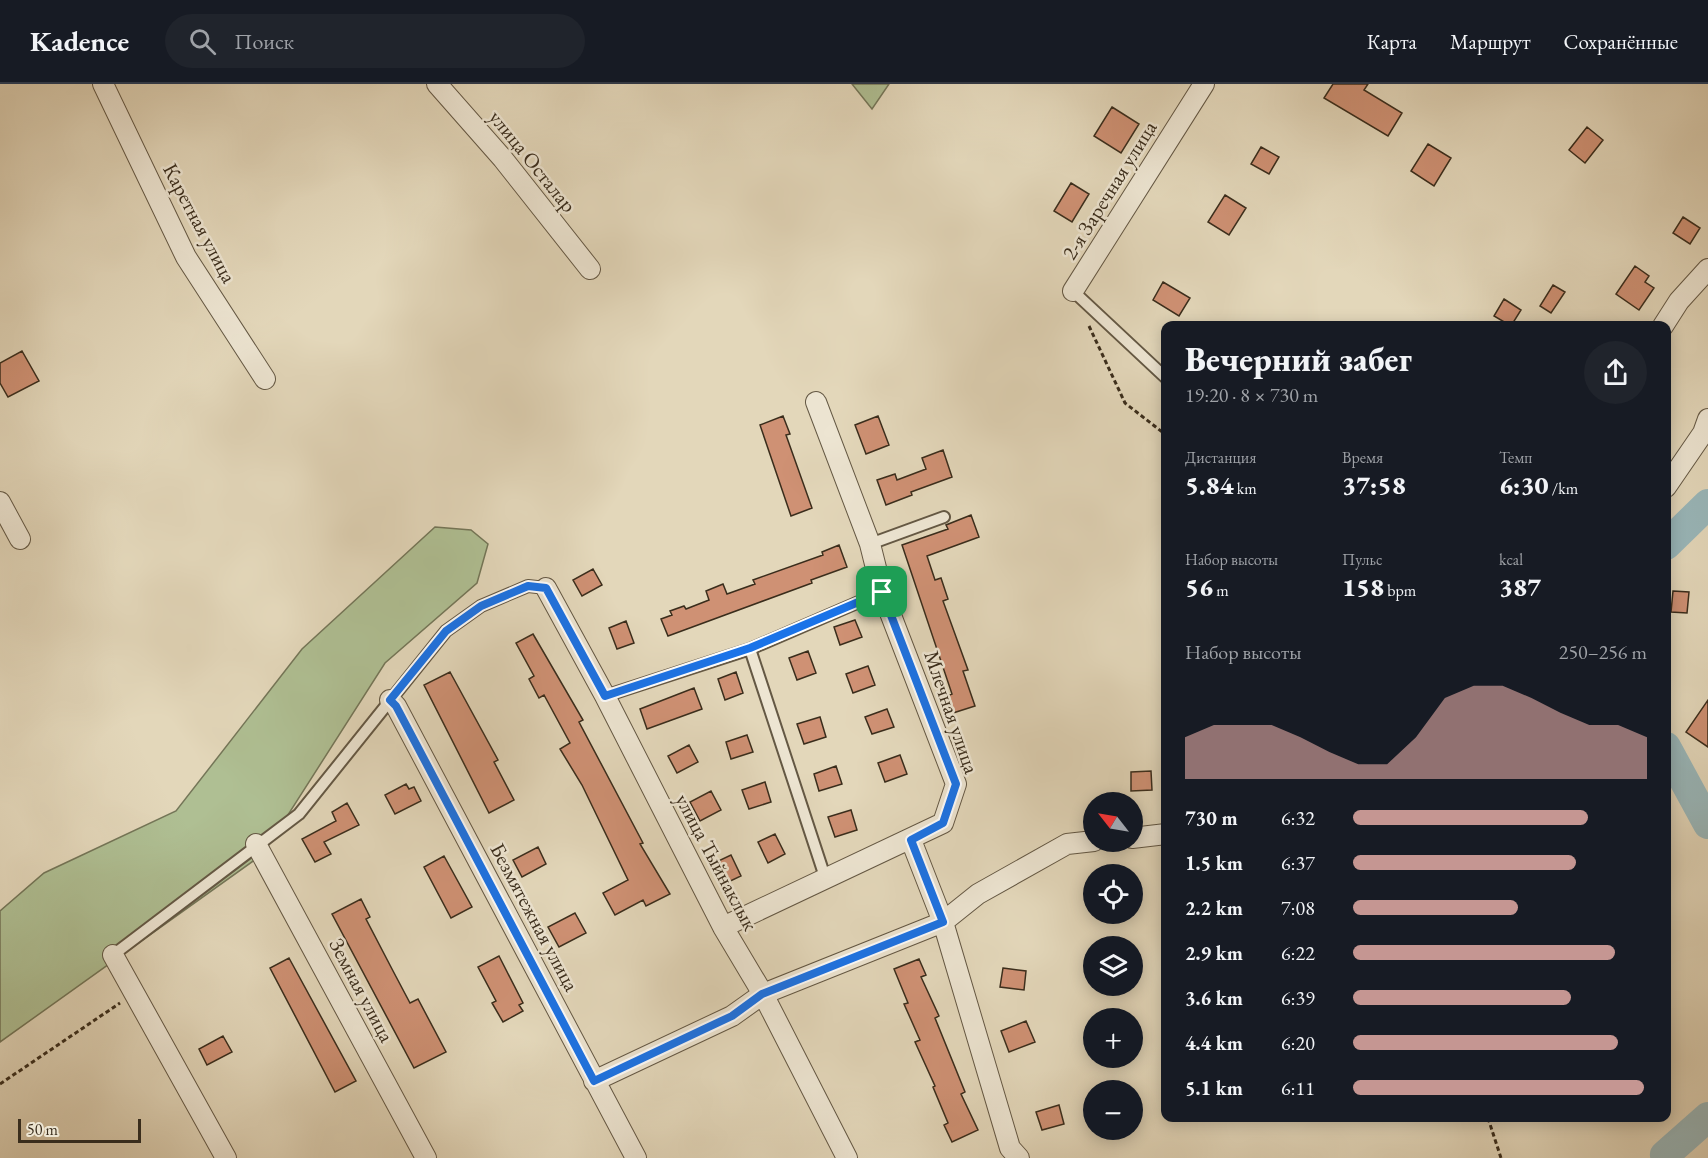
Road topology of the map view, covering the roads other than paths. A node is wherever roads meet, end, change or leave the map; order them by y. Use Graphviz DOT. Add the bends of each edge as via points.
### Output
graph roads {
  1 [pos="103,84"];
  2 [pos="437,84"];
  3 [pos="1204,84"];
  4 [pos="590,269"];
  5 [pos="1708,269"];
  6 [pos="1073,291"];
  7 [pos="1666,321"];
  8 [pos="1161,373"];
  9 [pos="265,379"];
  10 [pos="816,402"];
  11 [pos="1706,430"];
  12 [pos="1671,480"];
  13 [pos="0,502"];
  14 [pos="944,517"];
  15 [pos="20,539"];
  16 [pos="870,544"];
  17 [pos="546,588"];
  18 [pos="882,592"];
  19 [pos="750,648"];
  20 [pos="605,696"];
  21 [pos="390,700"];
  22 [pos="1161,835"];
  23 [pos="1143,837"];
  24 [pos="911,840"];
  25 [pos="1083,842"];
  26 [pos="256,844"];
  27 [pos="826,880"];
  28 [pos="943,922"];
  29 [pos="723,927"];
  30 [pos="113,955"];
  31 [pos="762,994"];
  32 [pos="594,1081"];
  33 [pos="421,1156"];
  34 [pos="226,1158"];
  35 [pos="636,1158"];
  36 [pos="847,1158"];
  37 [pos="1019,1158"];
  1 -- 9 [label="street, Каретная улица" via="186,257"];
  2 -- 4 [label="street, улица Осталар" via="503,159"];
  3 -- 6 [label="street, 2-я Заречная улица"];
  5 -- 7 [label="street"];
  6 -- 8 [label="lane"];
  10 -- 16 [label="street, Млечная улица"];
  11 -- 12 [label="street"];
  13 -- 15 [label="street"];
  14 -- 16 [label="lane"];
  16 -- 18 [label="street, Млечная улица"];
  17 -- 20 [label="street, улица Тыйнаклык"];
  17 -- 21 [label="lane" via="528,586 490,602 446,631"];
  18 -- 19 [label="lane"];
  18 -- 24 [label="street, Млечная улица" via="956,784 943,823"];
  19 -- 20 [label="lane"];
  19 -- 27 [label="lane"];
  20 -- 29 [label="street, улица Тыйнаклык"];
  21 -- 26 [label="lane" via="299,814"];
  21 -- 32 [label="street, Безмятежная улица"];
  22 -- 23 [label="street"];
  24 -- 27 [label="street, Млечная улица"];
  24 -- 28 [label="street"];
  25 -- 28 [label="street" via="1068,844 978,894"];
  26 -- 30 [label="lane"];
  26 -- 33 [label="street, Земная улица"];
  27 -- 29 [label="street, Млечная улица"];
  28 -- 31 [label="street"];
  28 -- 37 [label="street" via="1010,1148"];
  29 -- 31 [label="street, улица Тыйнаклык"];
  30 -- 34 [label="street"];
  31 -- 32 [label="street" via="732,1016"];
  31 -- 36 [label="street, улица Тыйнаклык"];
  32 -- 35 [label="street, Безмятежная улица"];
}
